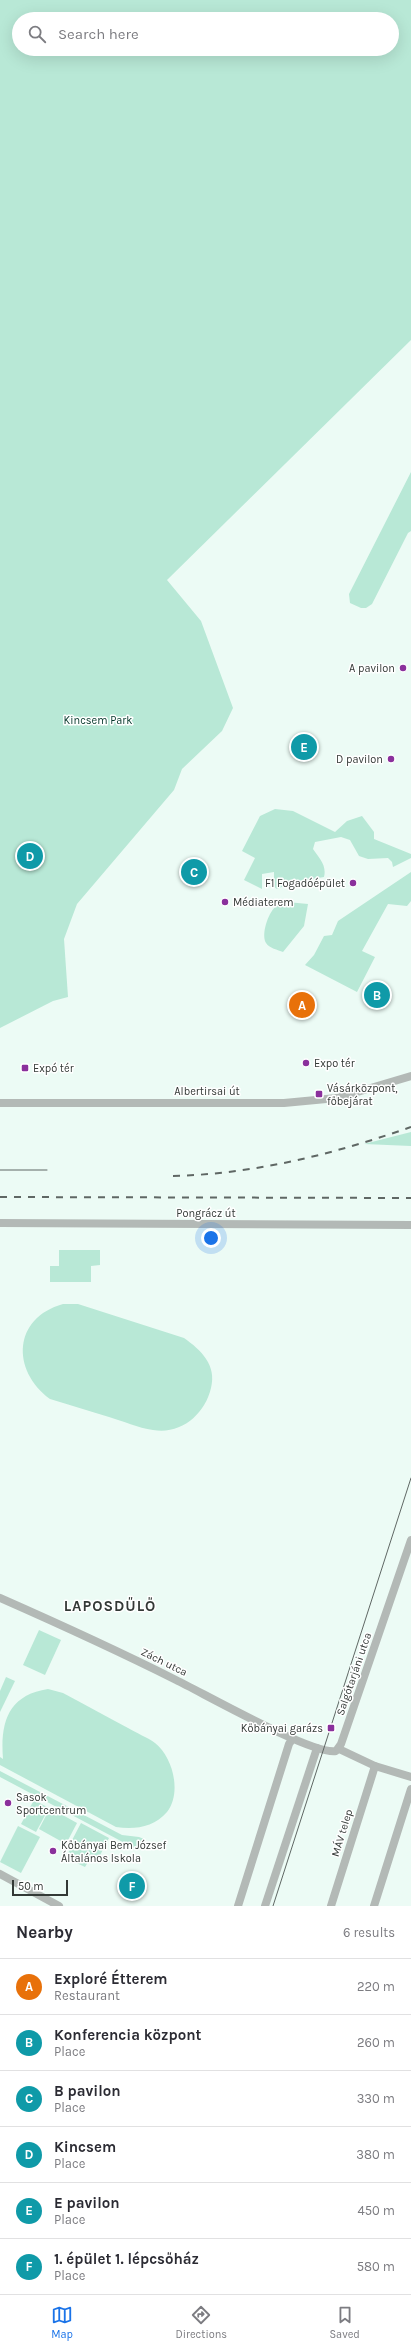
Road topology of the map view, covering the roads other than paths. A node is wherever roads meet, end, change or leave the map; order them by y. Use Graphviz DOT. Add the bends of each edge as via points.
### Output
graph roads {
  1 [pos="411,1076"];
  2 [pos="0,1103"];
  3 [pos="0,1223"];
  4 [pos="411,1225"];
  5 [pos="410,1542"];
  6 [pos="0,1598"];
  7 [pos="292,1738"];
  8 [pos="317,1748"];
  9 [pos="339,1749"];
  10 [pos="375,1766"];
  11 [pos="411,1777"];
  12 [pos="411,1789"];
  13 [pos="0,1874"];
  14 [pos="59,1906"];
  15 [pos="238,1906"];
  16 [pos="265,1906"];
  17 [pos="331,1906"];
  18 [pos="374,1906"];
  1 -- 2 [label="street, Albertirsai út" via="336,1098 284,1103"];
  3 -- 4 [label="street, Pongrácz út"];
  5 -- 9 [label="street, Salgótarjáni utca" via="370,1665"];
  6 -- 7 [label="street, Zách utca" via="176,1680"];
  7 -- 8 [label="street, Zách utca"];
  7 -- 15 [label="street"];
  8 -- 9 [label="street" via="331,1752"];
  8 -- 16 [label="street"];
  9 -- 10 [label="street"];
  10 -- 11 [label="street"];
  10 -- 17 [label="street, MÁV telep"];
  12 -- 18 [label="street"];
  13 -- 14 [label="street"];
}
